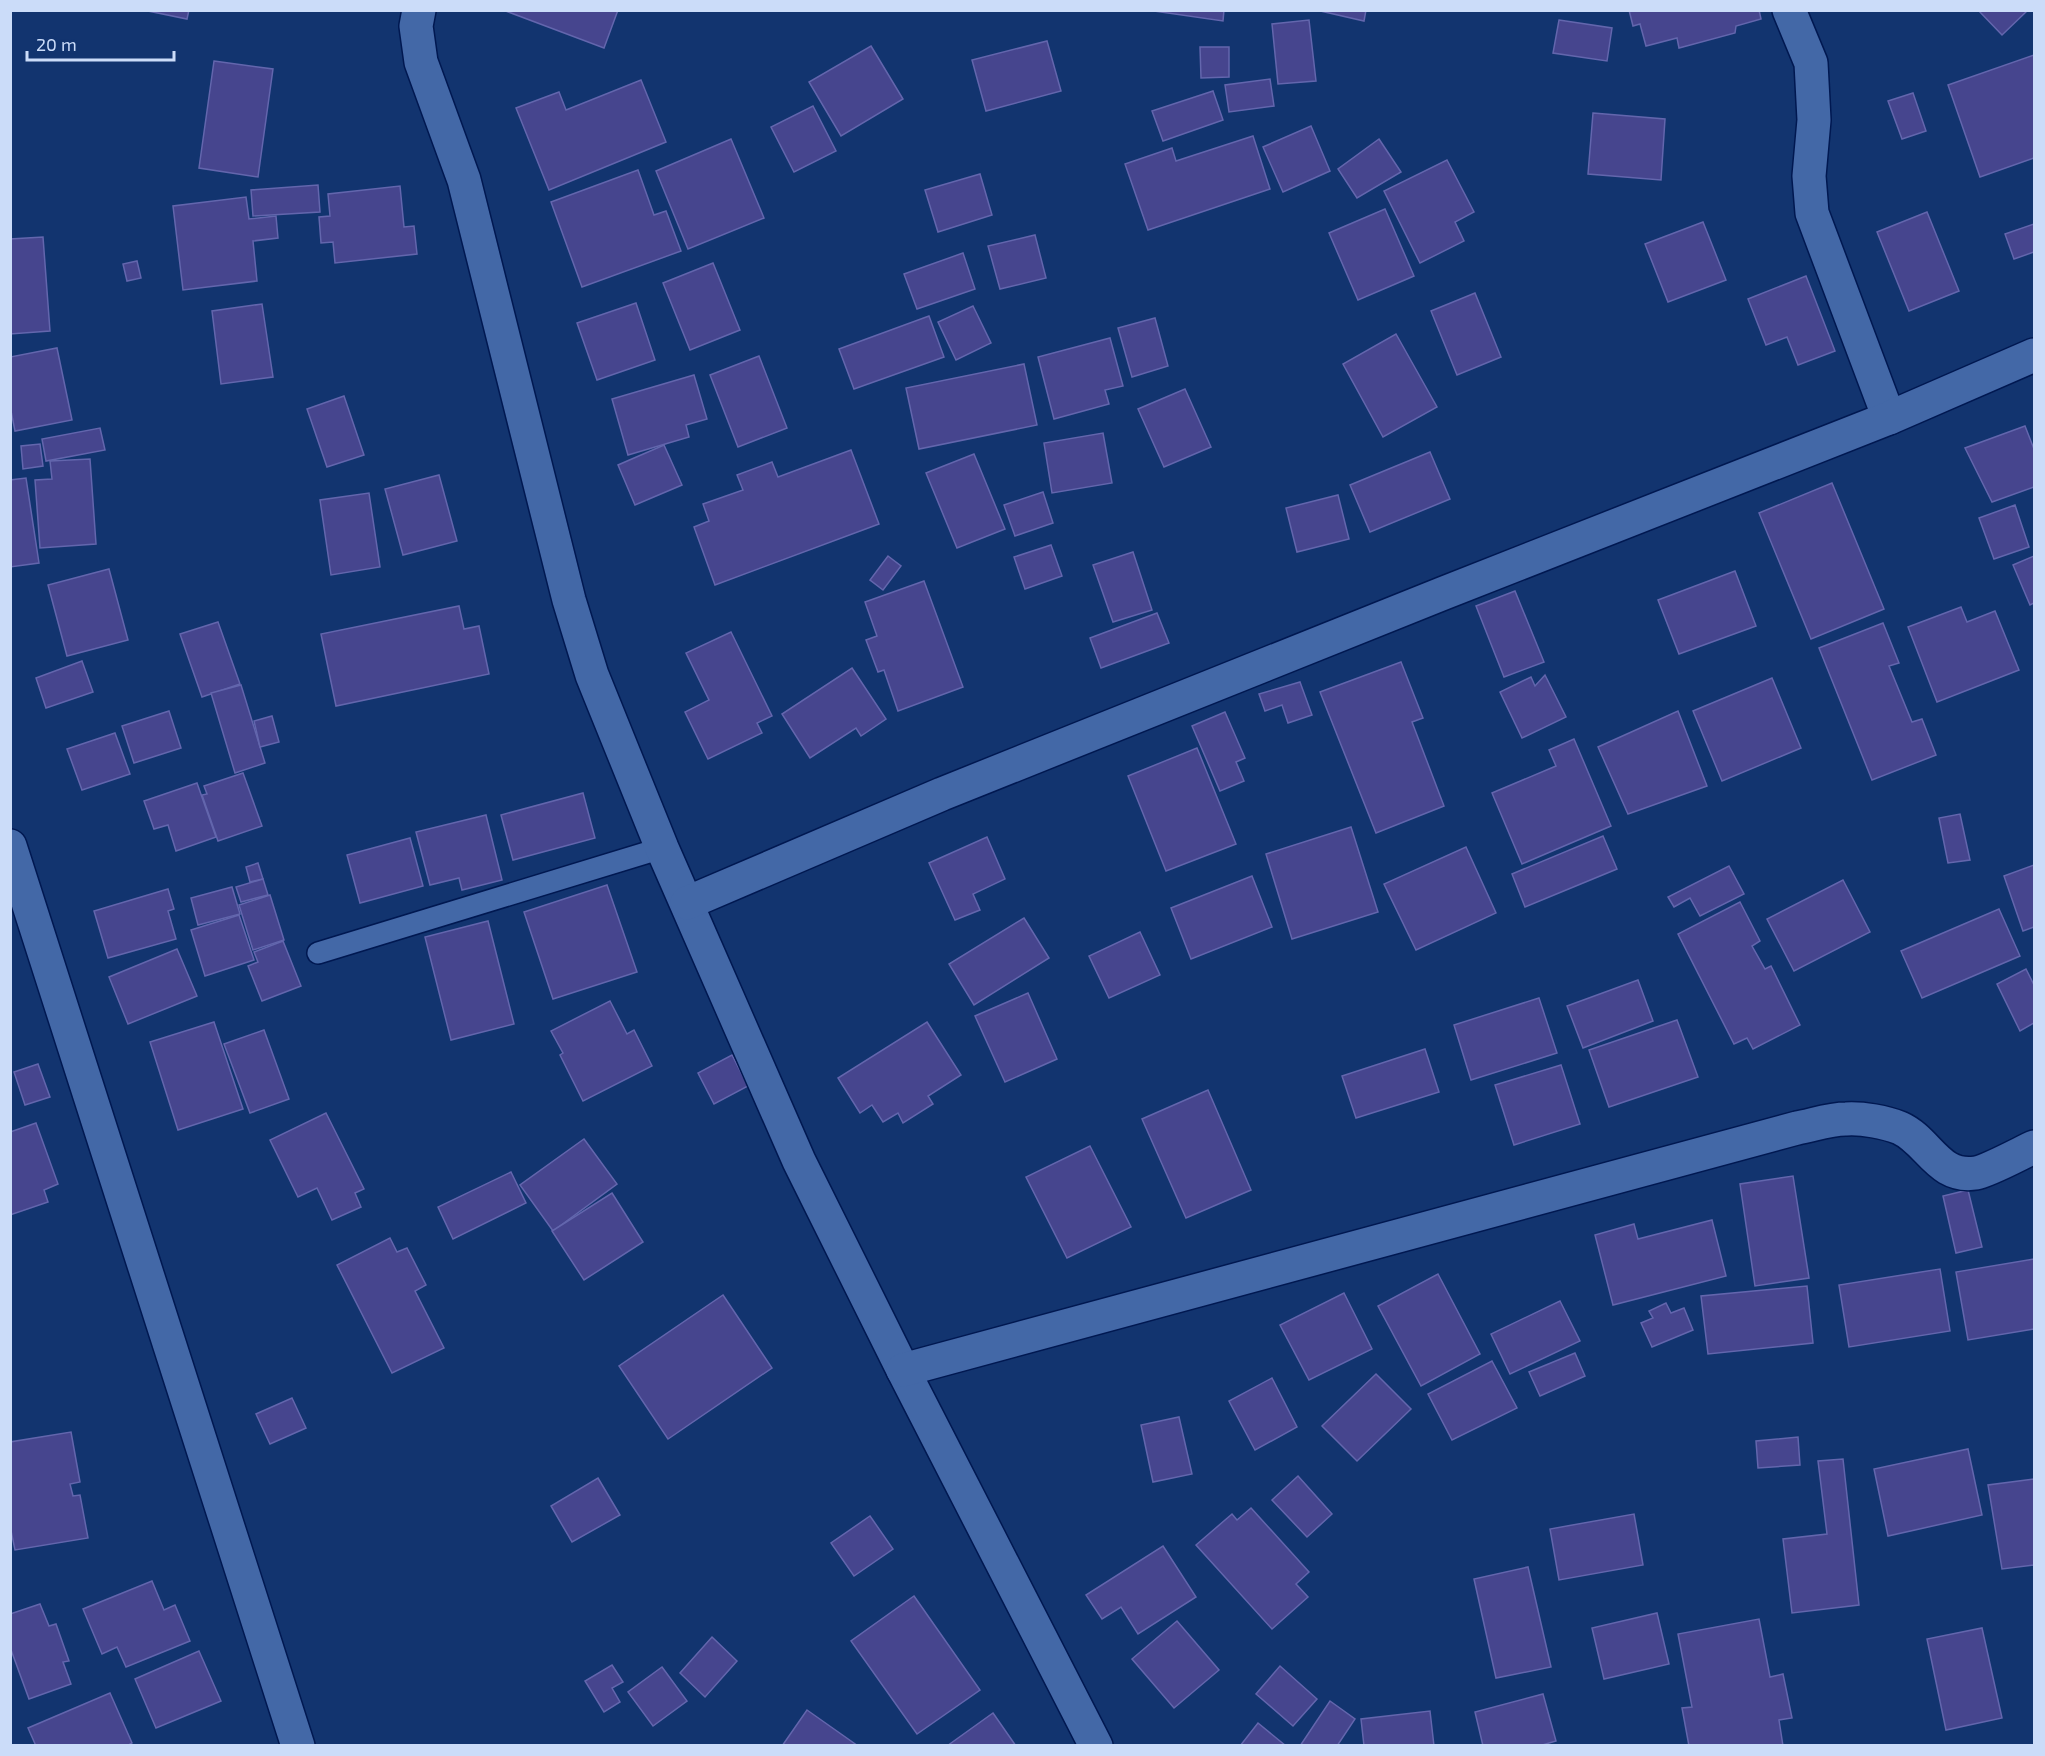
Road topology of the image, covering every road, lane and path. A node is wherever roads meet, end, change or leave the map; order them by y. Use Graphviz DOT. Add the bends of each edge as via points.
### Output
graph roads {
  1 [pos="419,10"];
  2 [pos="1789,10"];
  3 [pos="2034,355"];
  4 [pos="1889,418"];
  5 [pos="10,846"];
  6 [pos="662,848"];
  7 [pos="687,903"];
  8 [pos="318,953"];
  9 [pos="2034,1147"];
  10 [pos="903,1370"];
  11 [pos="298,1746"];
  12 [pos="1096,1746"];
  1 -- 6 [label="street" via="416,26 421,62 464,180 569,600 592,675"];
  2 -- 4 [label="street" via="1811,63 1812,213"];
  3 -- 4 [label="street"];
  4 -- 7 [label="street" via="942,794"];
  5 -- 11 [label="street"];
  6 -- 7 [label="street"];
  6 -- 8 [label="lane"];
  7 -- 10 [label="street" via="799,1161"];
  9 -- 10 [label="street" via="1977,1173 1955,1172 1940,1164 1918,1140 1885,1123 1846,1119 1797,1128"];
  10 -- 12 [label="street"];
}
